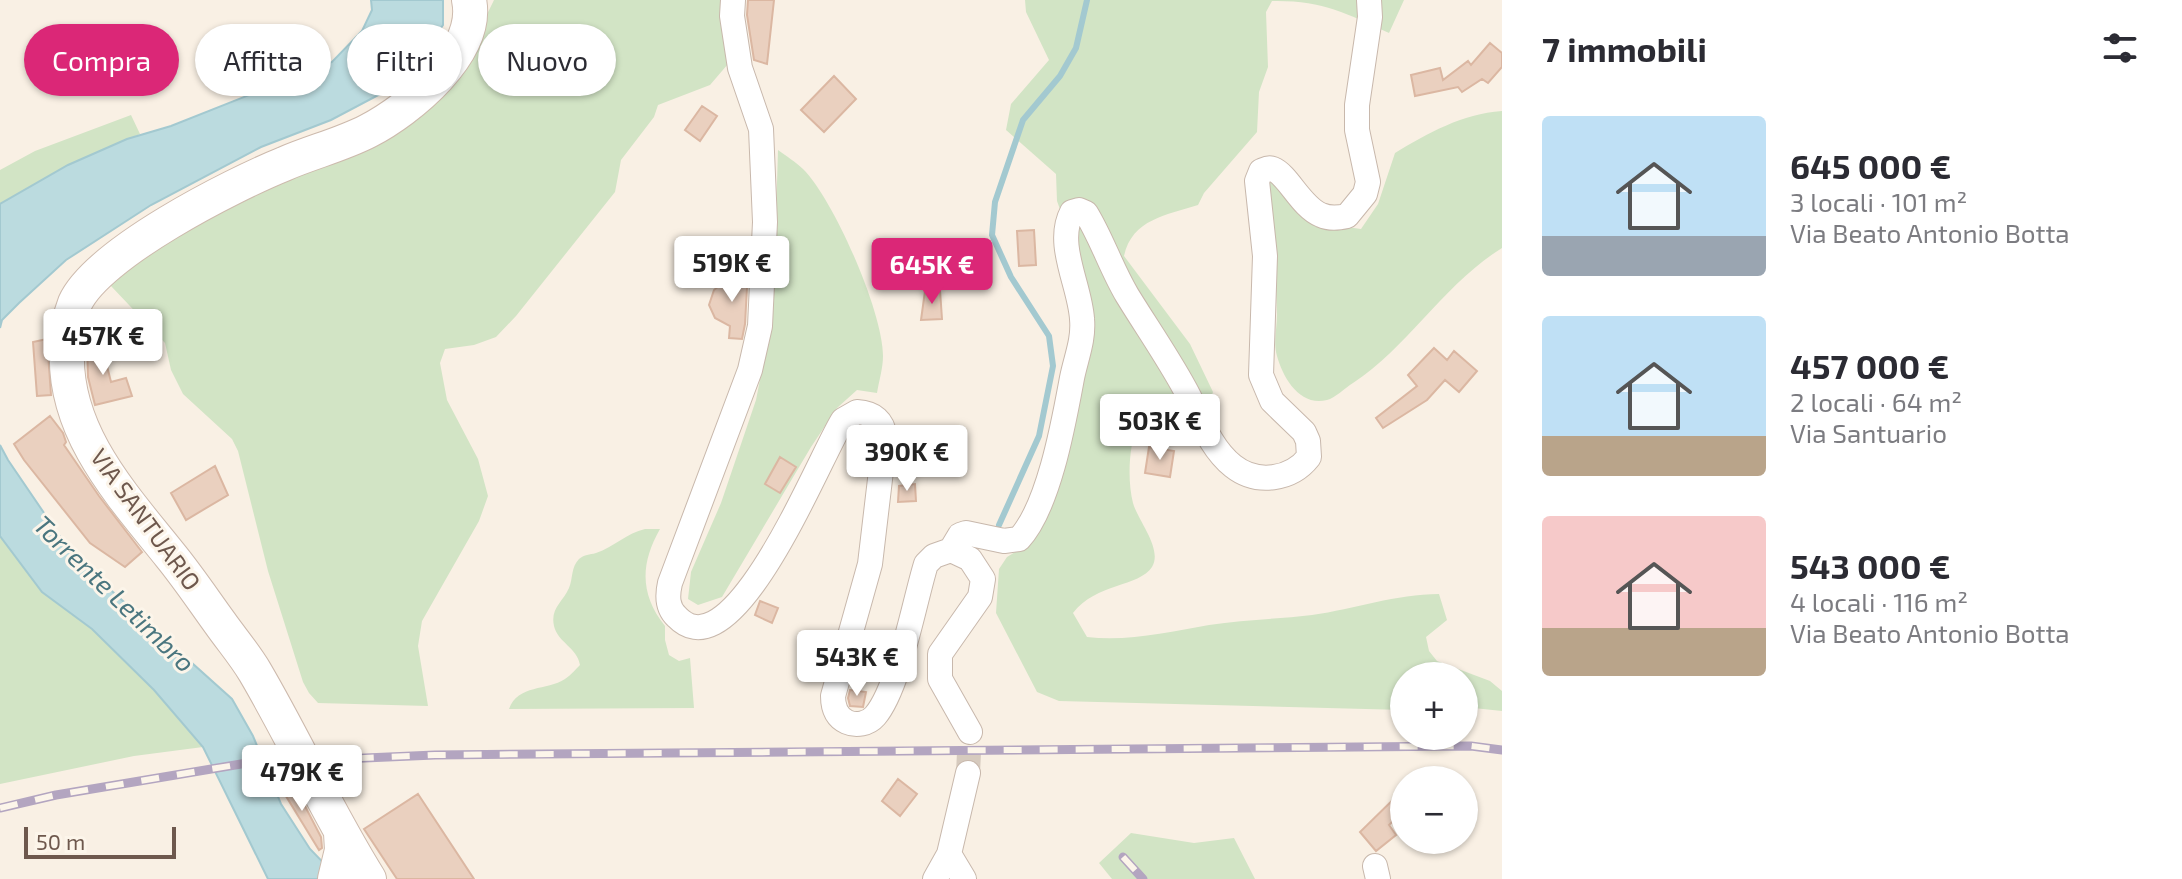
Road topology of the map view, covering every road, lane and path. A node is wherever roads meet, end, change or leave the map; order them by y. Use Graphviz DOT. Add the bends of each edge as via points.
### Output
graph roads {
  1 [pos="469,0"];
  2 [pos="733,0"];
  3 [pos="1369,0"];
  4 [pos="951,550"];
  5 [pos="970,732"];
  6 [pos="968,773"];
  7 [pos="949,854"];
  8 [pos="347,875"];
  9 [pos="935,879"];
  10 [pos="964,879"];
  1 -- 8 [label="main road, VIA SANTUARIO" via="472,13 466,37 420,95 368,131 282,164 144,238 83,288 67,330 71,397 89,444 125,502 172,556 254,670 341,833"];
  2 -- 4 [label="street" via="740,68 761,129 765,222 760,326 750,370 670,583 668,604 680,621 699,628 730,614 787,527 843,420 857,412 873,416 885,437 870,564 833,696 841,718 863,723 877,714 893,682 926,564"];
  3 -- 4 [label="street" via="1357,105 1368,182 1365,194 1347,216 1333,218 1304,203 1275,169 1261,171 1257,181 1265,256 1261,375 1272,401 1304,432 1309,457 1280,477 1252,477 1215,447 1086,213 1079,210 1072,212 1065,233 1083,335 1066,418 1034,516 1019,539 966,533"];
  4 -- 5 [label="street" via="970,559 983,579 980,597 940,654 940,679"];
  6 -- 7 [label="street"];
  7 -- 9 [label="street"];
  7 -- 10 [label="street"];
}
